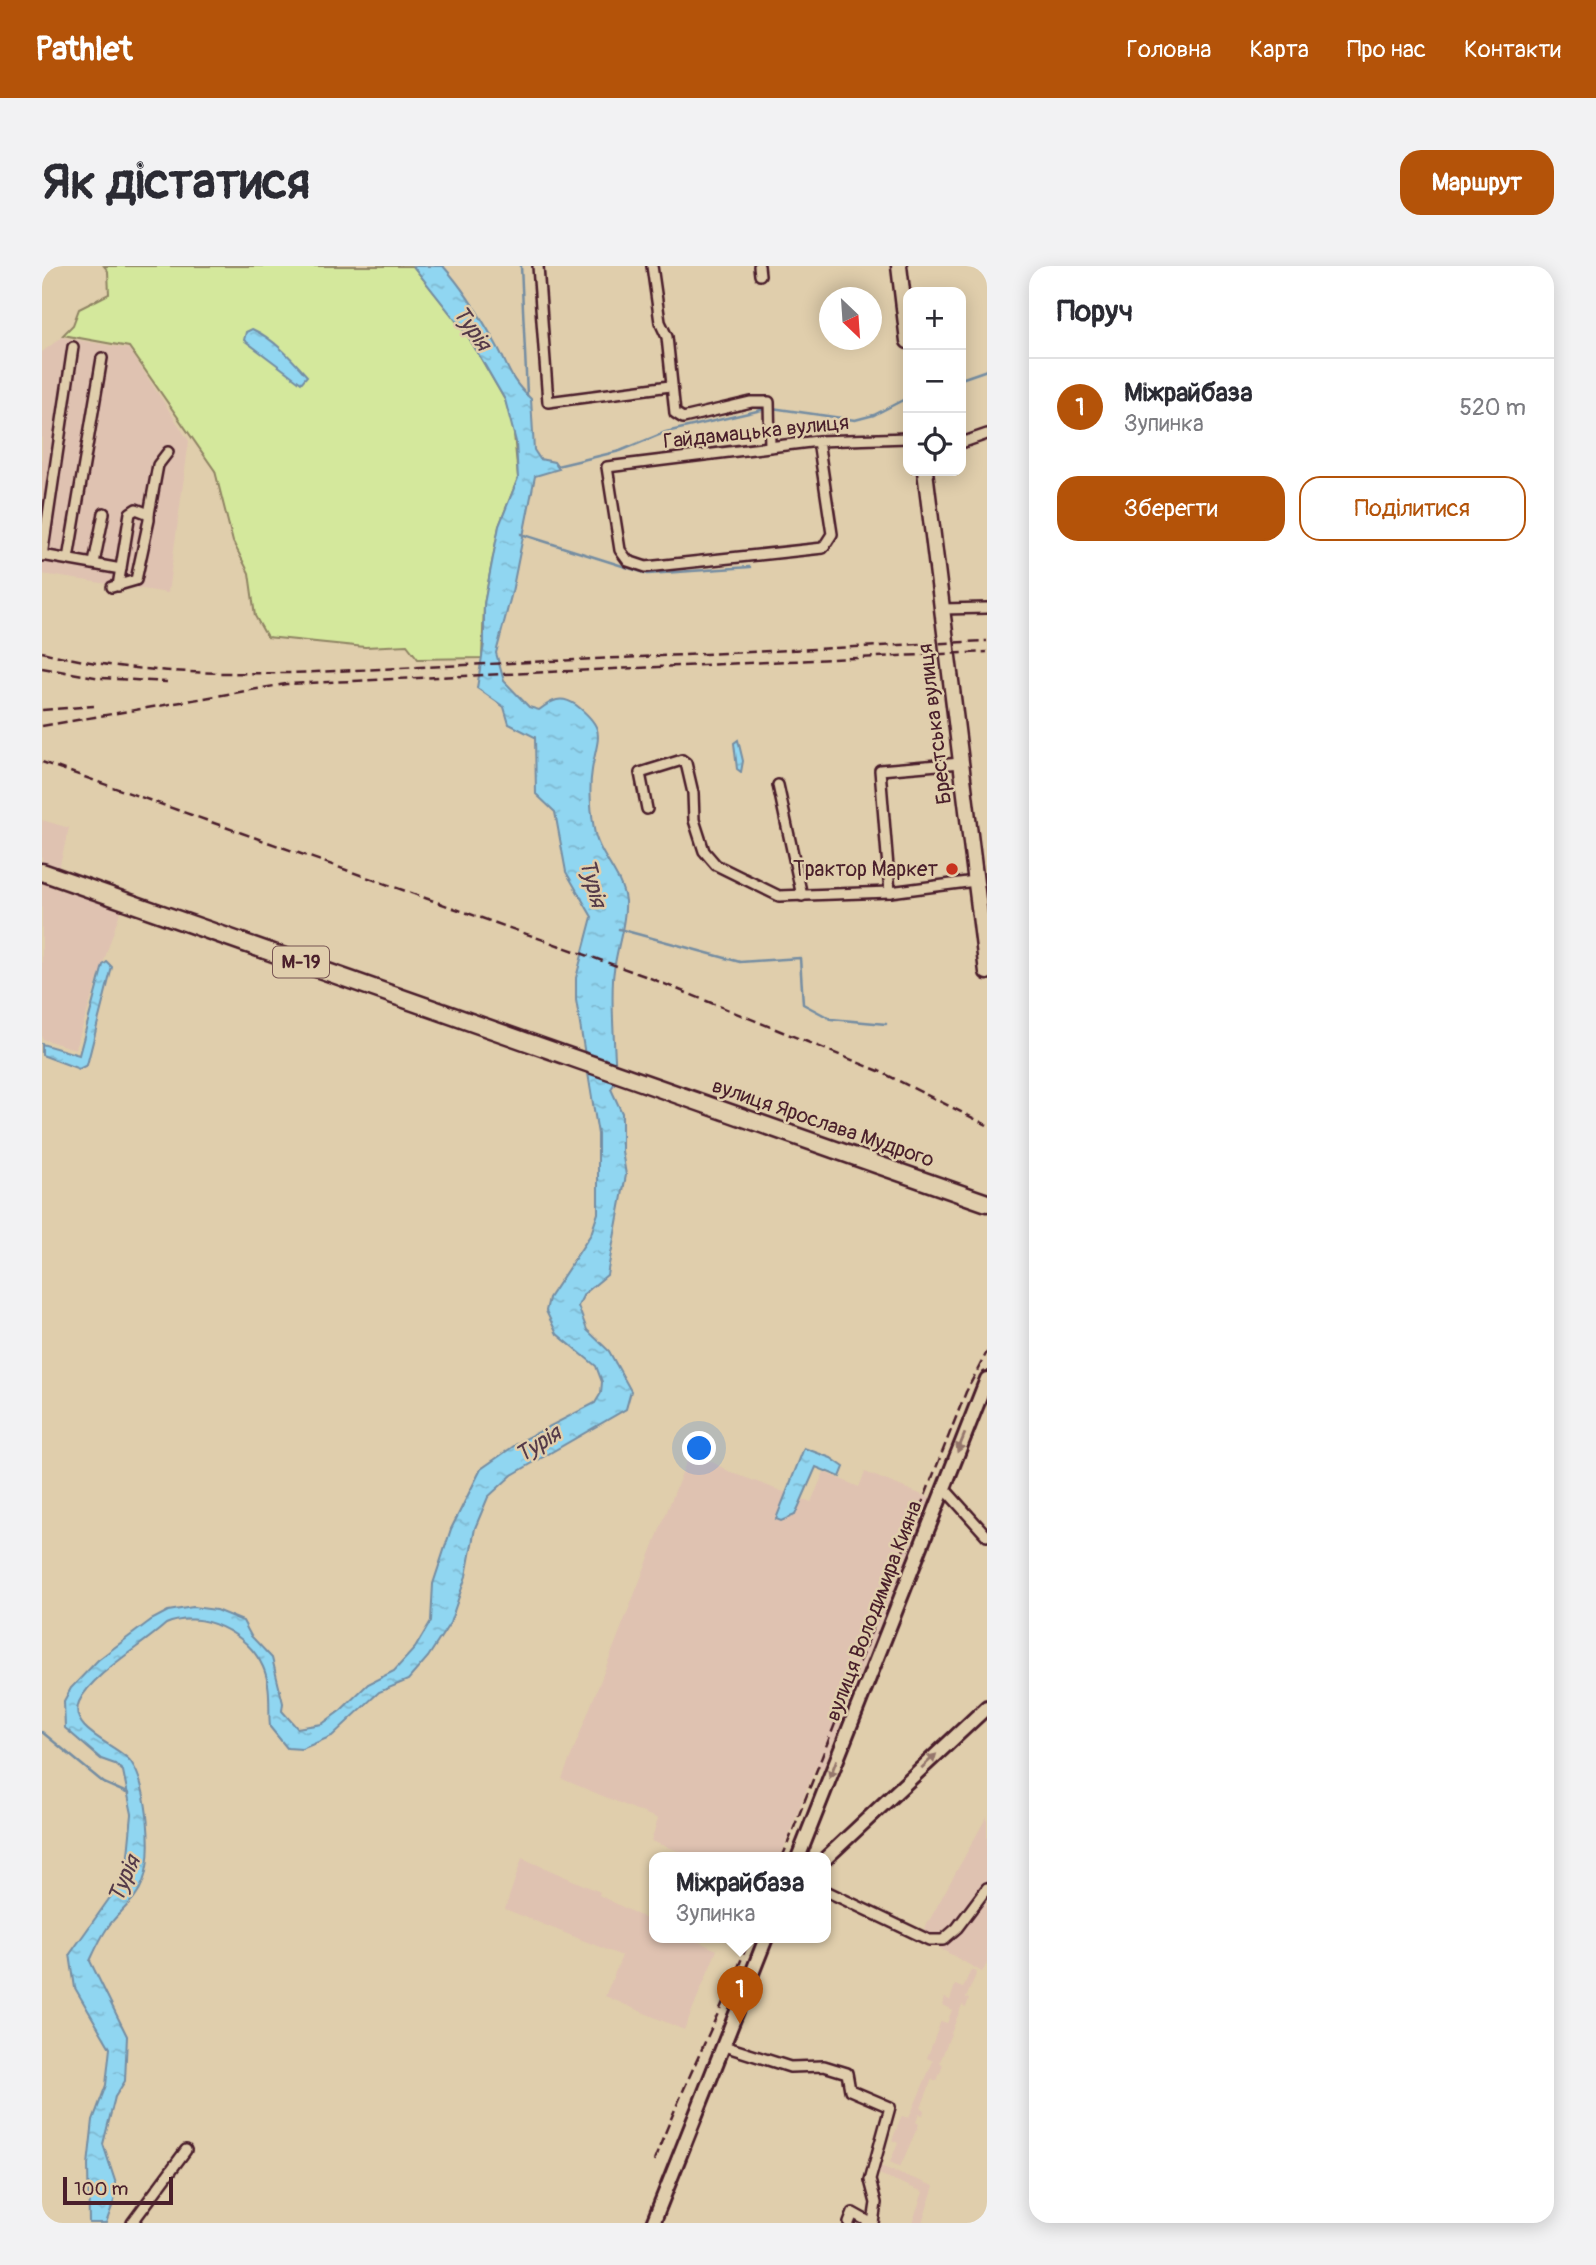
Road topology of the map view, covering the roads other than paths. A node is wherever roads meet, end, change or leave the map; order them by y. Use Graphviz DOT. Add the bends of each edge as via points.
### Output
graph roads {
  1 [pos="538,266"];
  2 [pos="652,266"];
  3 [pos="899,266"];
  4 [pos="903,299"];
  5 [pos="73,347"];
  6 [pos="102,358"];
  7 [pos="670,386"];
  8 [pos="987,434"];
  9 [pos="903,439"];
  10 [pos="818,441"];
  11 [pos="966,441"];
  12 [pos="770,446"];
  13 [pos="168,452"];
  14 [pos="926,476"];
  15 [pos="104,513"];
  16 [pos="149,514"];
  17 [pos="42,555"];
  18 [pos="68,559"];
  19 [pos="94,563"];
  20 [pos="121,569"];
  21 [pos="987,608"];
  22 [pos="942,609"];
  23 [pos="961,763"];
  24 [pos="778,785"];
  25 [pos="647,809"];
  26 [pos="42,872"];
  27 [pos="975,881"];
  28 [pos="891,892"];
  29 [pos="802,896"];
  30 [pos="987,972"];
  31 [pos="987,1203"];
  32 [pos="987,1380"];
  33 [pos="943,1487"];
  34 [pos="987,1536"];
  35 [pos="987,1707"];
  36 [pos="804,1843"];
  37 [pos="800,1852"];
  38 [pos="818,1852"];
  39 [pos="831,1852"];
  40 [pos="987,1888"];
  41 [pos="831,1893"];
  42 [pos="764,1943"];
  43 [pos="724,2046"];
  44 [pos="186,2150"];
  45 [pos="132,2223"];
  46 [pos="653,2223"];
  47 [pos="849,2223"];
  48 [pos="872,2223"];
  1 -- 7 [label="street" via="548,402"];
  2 -- 7 [label="street" via="660,322 667,337"];
  3 -- 4 [label="main road"];
  5 -- 17 [label="street"];
  6 -- 18 [label="street"];
  7 -- 12 [label="street" via="675,413 683,418 751,402 770,403"];
  8 -- 11 [label="street"];
  9 -- 10 [label="street, Гайдамацька вулиця"];
  10 -- 12 [label="street, Гайдамацька вулиця"];
  10 -- 12 [label="street, Гайдамацька вулиця" via="832,534 823,548 646,567 628,561 620,550 607,467"];
  13 -- 16 [label="street" via="158,465"];
  14 -- 22 [label="main road, Брестська вулиця"];
  15 -- 19 [label="street"];
  16 -- 20 [label="street" via="136,509 130,513"];
  16 -- 20 [label="street" via="136,580 115,587"];
  17 -- 18 [label="street"];
  18 -- 19 [label="street"];
  19 -- 20 [label="street"];
  21 -- 22 [label="street"];
  22 -- 23 [label="main road, Брестська вулиця"];
  23 -- 27 [label="main road, Брестська вулиця"];
  23 -- 28 [label="street" via="880,770"];
  24 -- 29 [label="street"];
  25 -- 29 [label="street" via="640,773 686,762 696,830 708,856 716,865 779,896"];
  26 -- 31 [label="highway, вулиця Ярослава Мудрого / М-19"];
  27 -- 28 [label="street"];
  27 -- 30 [label="main road, Брестська вулиця"];
  28 -- 29 [label="street"];
  32 -- 33 [label="main road, вулиця Володимира Кияна, one-way"];
  33 -- 34 [label="street"];
  33 -- 36 [label="main road, вулиця Володимира Кияна, one-way"];
  39 -- 35 [label="main road, one-way"];
  36 -- 37 [label="main road, вулиця Володимира Кияна"];
  36 -- 38 [label="main road"];
  40 -- 41 [label="street" via="943,1940 929,1940"];
  42 -- 43 [label="main road"];
  43 -- 46 [label="main road"];
  43 -- 48 [label="street" via="790,2067 824,2066 847,2073 850,2090 890,2107 870,2180 876,2203"];
  44 -- 45 [label="street"];
  47 -- 48 [label="street" via="853,2213"];
}
